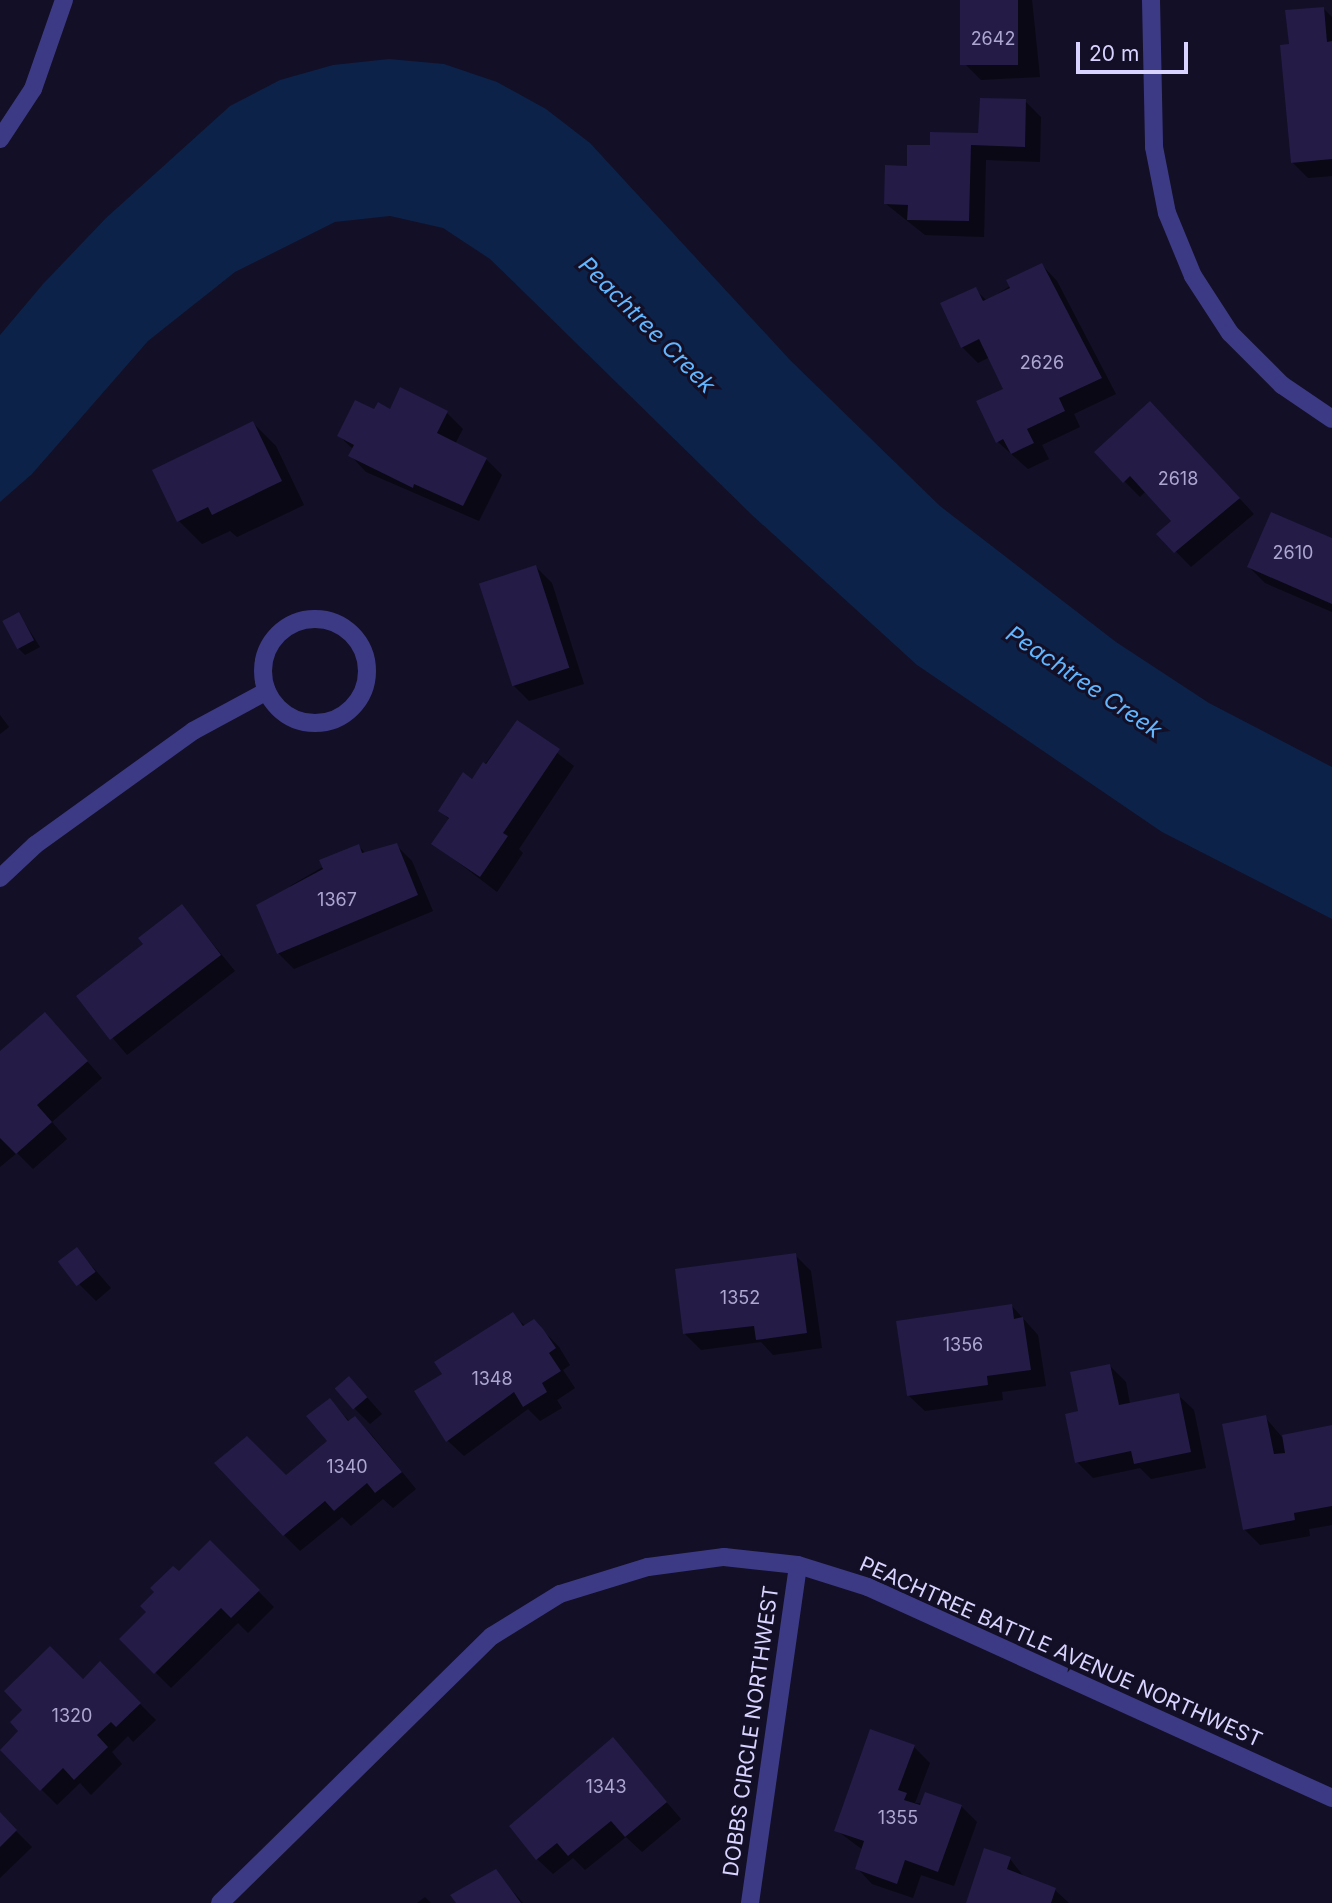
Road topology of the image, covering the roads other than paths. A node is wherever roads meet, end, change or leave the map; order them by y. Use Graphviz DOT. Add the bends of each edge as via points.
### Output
graph roads {
  1 [pos="64,0"];
  2 [pos="1151,0"];
  3 [pos="0,139"];
  4 [pos="1332,419"];
  5 [pos="267,691"];
  6 [pos="0,878"];
  7 [pos="798,1565"];
  8 [pos="1332,1798"];
  9 [pos="220,1903"];
  10 [pos="750,1903"];
  1 -- 3 [label="street" via="33,89"];
  2 -- 4 [label="street" via="1154,147 1167,213 1193,276 1230,333 1282,385"];
  5 -- 5 [label="street" via="278,708 306,722 320,723 346,713 363,692 367,677 360,643 333,621 299,621 275,638 265,658"];
  5 -- 6 [label="street" via="171,746 35,845"];
  7 -- 8 [label="street, PEACHTREE BATTLE AVENUE NORTHWEST" via="868,1587"];
  7 -- 9 [label="street, PEACHTREE BATTLE AVENUE NORTHWEST" via="724,1557 648,1567 560,1594 492,1636"];
  7 -- 10 [label="street, DOBBS CIRCLE NORTHWEST"];
}
